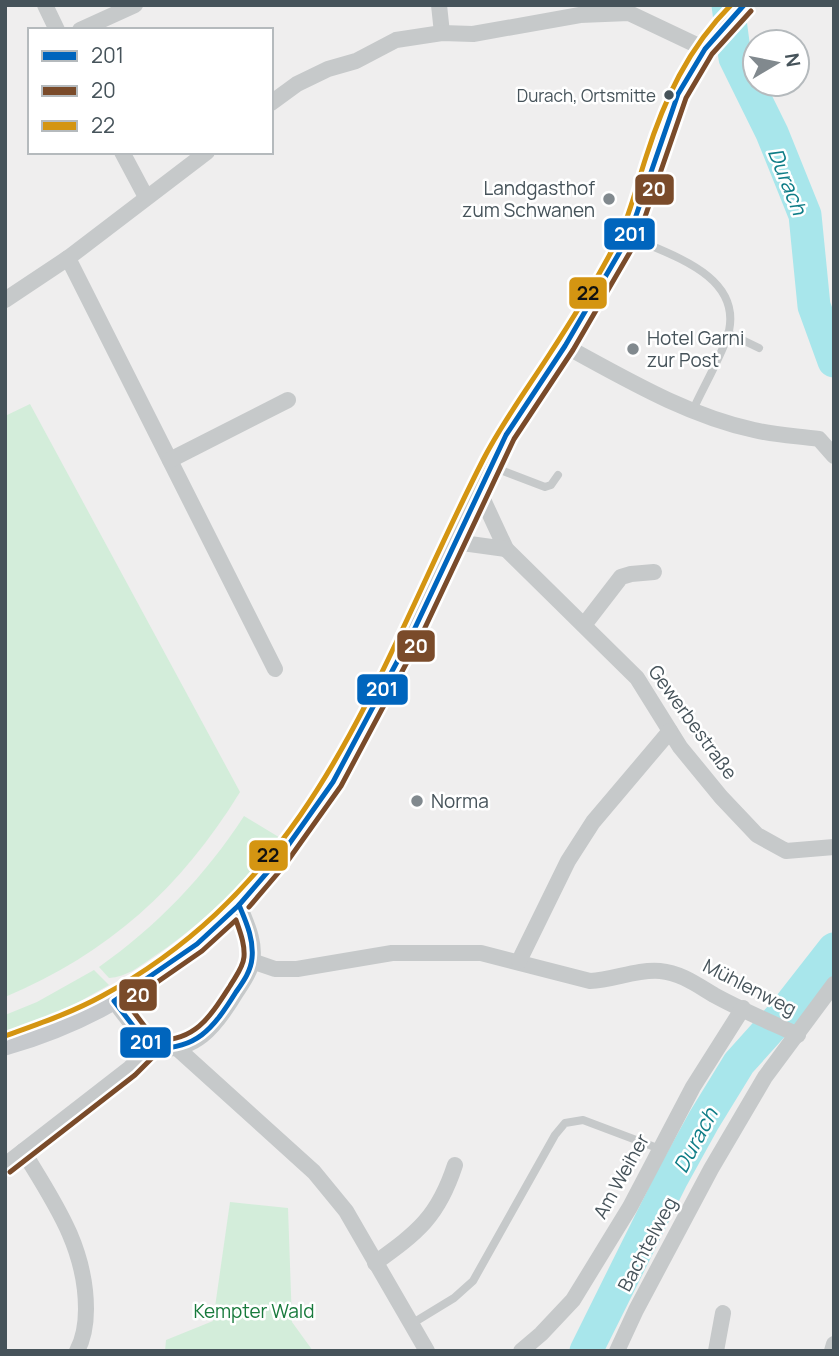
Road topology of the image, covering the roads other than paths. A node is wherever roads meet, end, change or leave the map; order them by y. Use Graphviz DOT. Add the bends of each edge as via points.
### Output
graph roads {
  1 [pos="45,5"];
  2 [pos="135,5"];
  3 [pos="439,5"];
  4 [pos="744,5"];
  5 [pos="631,9"];
  6 [pos="579,10"];
  7 [pos="56,28"];
  8 [pos="83,28"];
  9 [pos="442,33"];
  10 [pos="705,49"];
  11 [pos="273,102"];
  12 [pos="123,154"];
  13 [pos="203,154"];
  14 [pos="146,197"];
  15 [pos="629,236"];
  16 [pos="68,258"];
  17 [pos="5,300"];
  18 [pos="728,333"];
  19 [pos="565,346"];
  20 [pos="758,348"];
  21 [pos="288,400"];
  22 [pos="692,410"];
  23 [pos="834,456"];
  24 [pos="170,460"];
  25 [pos="490,466"];
  26 [pos="558,475"];
  27 [pos="479,491"];
  28 [pos="455,542"];
  29 [pos="506,549"];
  30 [pos="654,572"];
  31 [pos="584,625"];
  32 [pos="275,669"];
  33 [pos="670,731"];
  34 [pos="834,847"];
  35 [pos="239,905"];
  36 [pos="252,961"];
  37 [pos="519,961"];
  38 [pos="834,984"];
  39 [pos="119,998"];
  40 [pos="748,1011"];
  41 [pos="794,1032"];
  42 [pos="5,1045"];
  43 [pos="150,1048"];
  44 [pos="178,1049"];
  45 [pos="660,1149"];
  46 [pos="23,1151"];
  47 [pos="5,1165"];
  48 [pos="455,1165"];
  49 [pos="375,1264"];
  50 [pos="723,1313"];
  51 [pos="412,1323"];
  52 [pos="834,1344"];
  53 [pos="77,1351"];
  54 [pos="427,1351"];
  55 [pos="521,1351"];
  56 [pos="617,1351"];
  57 [pos="716,1351"];
  58 [pos="832,1351"];
  1 -- 7 [label="street"];
  2 -- 8 [label="street"];
  3 -- 9 [label="street"];
  4 -- 10 [label="main road"];
  5 -- 6 [label="street"];
  5 -- 10 [label="street"];
  6 -- 9 [label="street" via="473,34"];
  9 -- 11 [label="street" via="396,40 297,84"];
  10 -- 15 [label="main road" via="674,104"];
  12 -- 14 [label="street"];
  13 -- 14 [label="street"];
  14 -- 16 [label="street"];
  15 -- 18 [label="lane" via="714,280 728,302"];
  15 -- 19 [label="main road"];
  16 -- 17 [label="street"];
  16 -- 24 [label="street"];
  18 -- 20 [label="lane"];
  18 -- 22 [label="lane"];
  19 -- 22 [label="street"];
  19 -- 25 [label="main road"];
  21 -- 24 [label="street"];
  22 -- 23 [label="street" via="756,431 819,439"];
  24 -- 32 [label="street"];
  25 -- 26 [label="lane" via="545,487"];
  25 -- 27 [label="main road"];
  27 -- 28 [label="main road"];
  27 -- 29 [label="street, Gewerbestraße"];
  28 -- 29 [label="street"];
  28 -- 35 [label="main road" via="414,631 333,782"];
  29 -- 31 [label="street, Gewerbestraße"];
  30 -- 31 [label="street" via="621,577"];
  31 -- 33 [label="street, Gewerbestraße" via="637,678"];
  33 -- 34 [label="street, Gewerbestraße" via="757,835 786,851"];
  33 -- 37 [label="street" via="593,821"];
  35 -- 36 [label="street" via="251,935"];
  35 -- 39 [label="main road" via="197,944"];
  36 -- 37 [label="street, Mühlenweg" via="275,970 392,953 481,954"];
  36 -- 44 [label="street" via="227,1009 207,1033"];
  37 -- 40 [label="street, Mühlenweg" via="590,981 661,971 691,979"];
  38 -- 41 [label="street, Bachtelweg"];
  39 -- 42 [label="main road"];
  39 -- 43 [label="street"];
  40 -- 41 [label="street, Mühlenweg"];
  40 -- 45 [label="street, Am Weiher" via="693,1087"];
  41 -- 56 [label="street, Bachtelweg" via="710,1169"];
  43 -- 44 [label="street"];
  43 -- 46 [label="street"];
  44 -- 49 [label="street" via="314,1172 346,1212"];
  45 -- 51 [label="lane" via="583,1120 565,1123 473,1282"];
  45 -- 55 [label="street, Am Weiher" via="631,1207 573,1300"];
  46 -- 47 [label="street"];
  46 -- 53 [label="street" via="65,1220 82,1264 86,1318"];
  48 -- 49 [label="street" via="436,1209 423,1226"];
  49 -- 51 [label="street"];
  50 -- 57 [label="street"];
  51 -- 54 [label="street"];
  52 -- 58 [label="street"];
}
